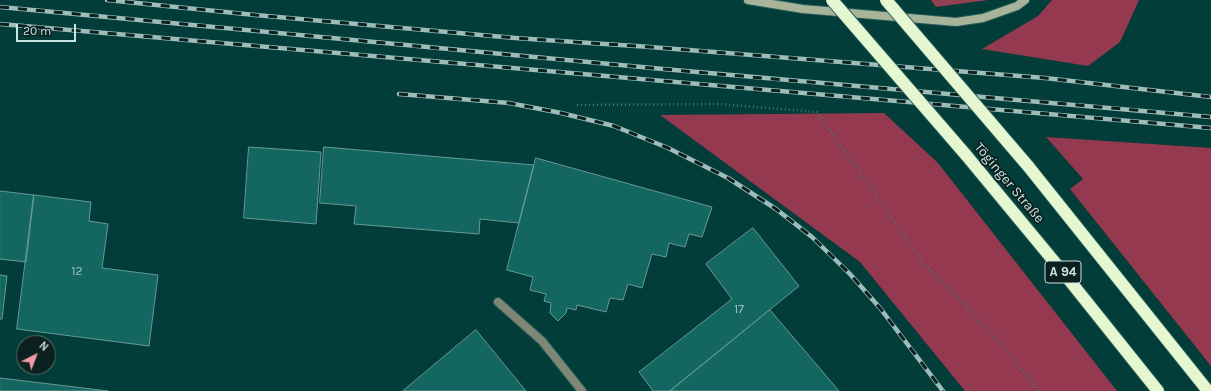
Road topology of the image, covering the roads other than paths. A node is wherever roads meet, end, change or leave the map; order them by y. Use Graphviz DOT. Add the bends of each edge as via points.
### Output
graph roads {
  1 [pos="748,0"];
  2 [pos="832,0"];
  3 [pos="886,0"];
  4 [pos="1024,0"];
  5 [pos="498,302"];
  6 [pos="582,391"];
  7 [pos="1158,391"];
  8 [pos="1208,391"];
  1 -- 4 [label="street" via="802,9 956,22 983,18 1017,6"];
  2 -- 7 [label="highway, Töginger Straße / A 94, bridge" via="966,155"];
  3 -- 8 [label="highway, Töginger Straße / A 94, bridge" via="1028,166"];
  5 -- 6 [label="street" via="542,341"];
}
